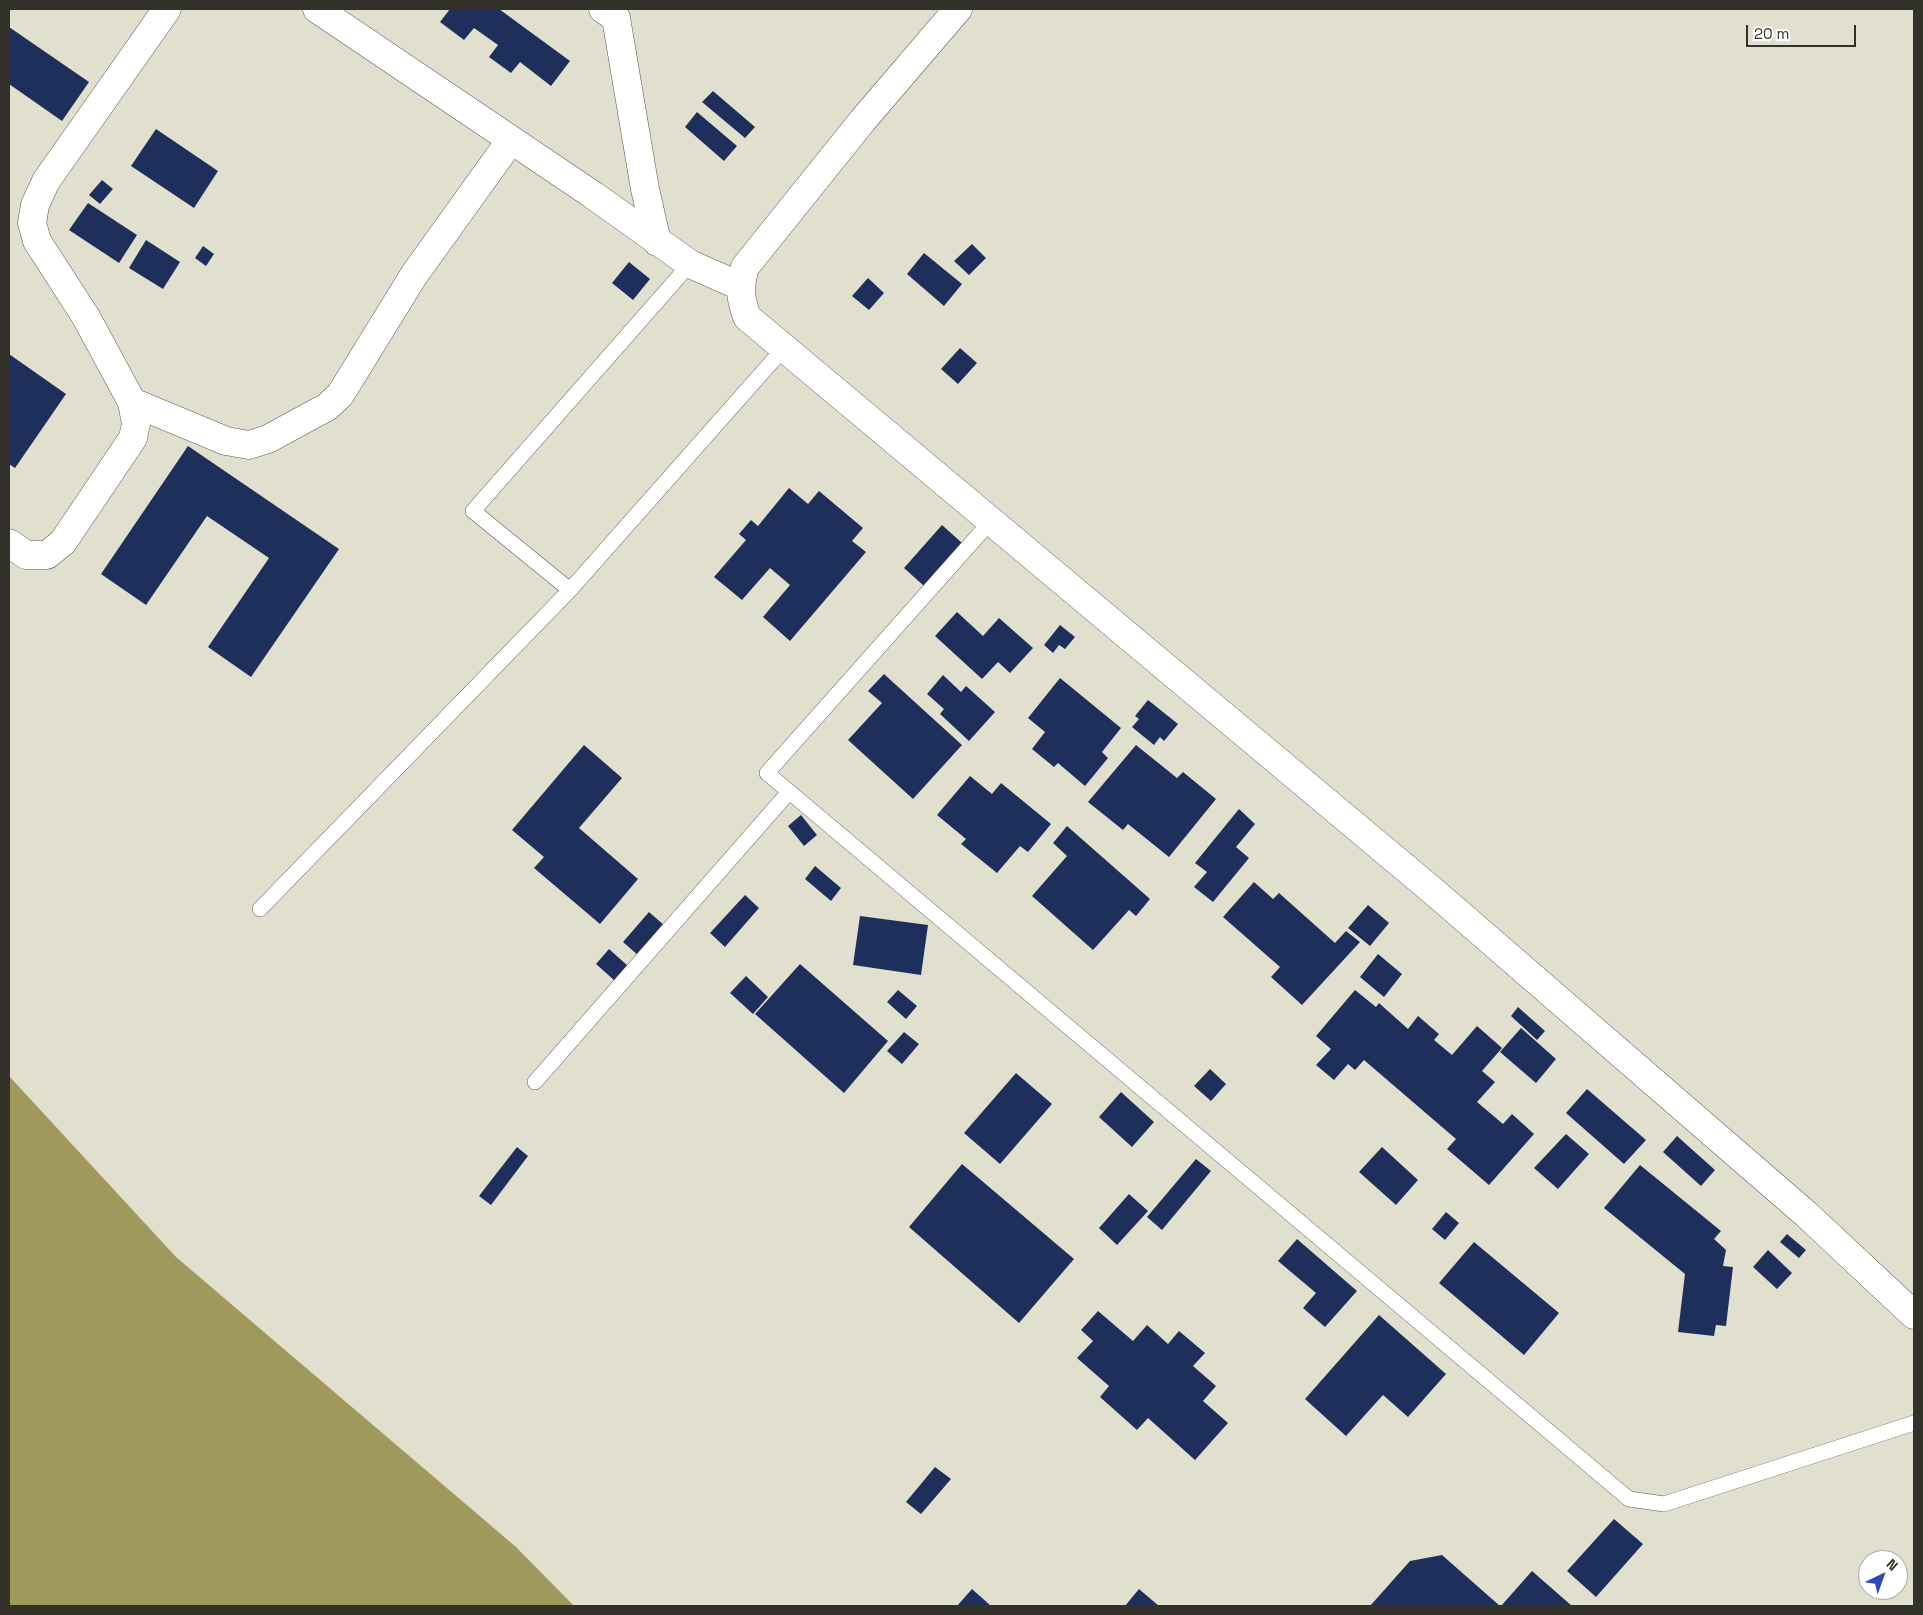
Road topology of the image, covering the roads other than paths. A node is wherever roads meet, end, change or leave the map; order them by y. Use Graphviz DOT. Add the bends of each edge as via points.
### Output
graph roads {
  1 [pos="167,9"];
  2 [pos="317,9"];
  3 [pos="603,9"];
  4 [pos="958,9"];
  5 [pos="510,140"];
  6 [pos="658,242"];
  7 [pos="690,264"];
  8 [pos="740,286"];
  9 [pos="784,348"];
  10 [pos="132,402"];
  11 [pos="991,521"];
  12 [pos="9,543"];
  13 [pos="570,590"];
  14 [pos="788,792"];
  15 [pos="260,909"];
  16 [pos="535,1082"];
  17 [pos="1914,1315"];
  18 [pos="1914,1424"];
  1 -- 10 [label="street" via="46,181 34,205 32,223 37,241 86,317"];
  2 -- 5 [label="street"];
  3 -- 6 [label="street" via="616,18 645,189"];
  4 -- 8 [label="street" via="863,120 745,267"];
  5 -- 6 [label="street"];
  5 -- 10 [label="street" via="414,275 340,395 327,407 268,439 248,445 226,441"];
  6 -- 7 [label="street"];
  7 -- 8 [label="street"];
  7 -- 13 [label="lane" via="473,511"];
  8 -- 9 [label="street" via="747,317"];
  9 -- 11 [label="street"];
  9 -- 13 [label="lane"];
  10 -- 12 [label="street" via="136,424 133,438 63,542 47,555 26,555"];
  11 -- 14 [label="lane" via="767,774"];
  11 -- 17 [label="street" via="1448,904 1806,1214"];
  13 -- 15 [label="lane"];
  14 -- 16 [label="lane"];
  14 -- 18 [label="lane" via="1628,1499 1664,1504"];
}
